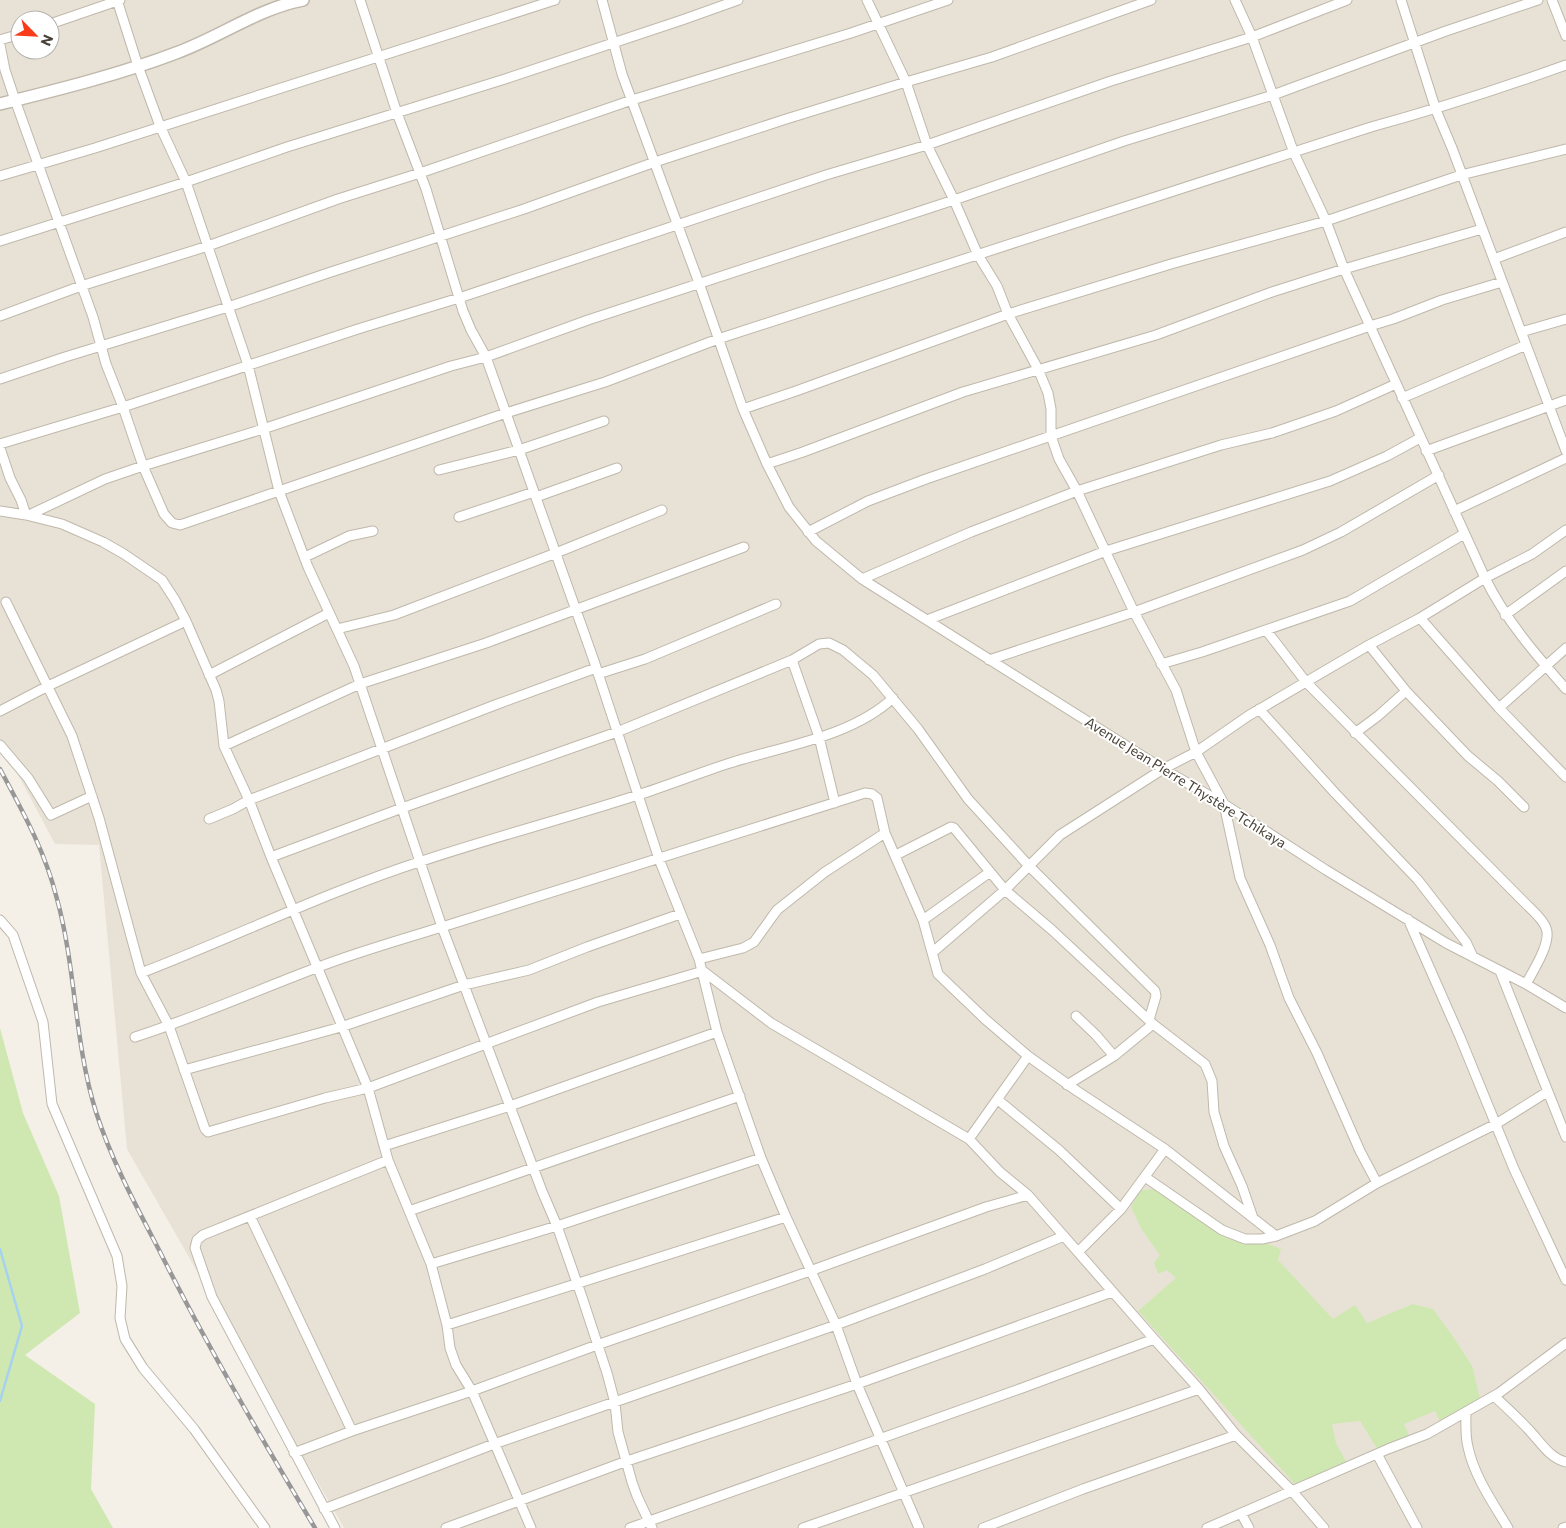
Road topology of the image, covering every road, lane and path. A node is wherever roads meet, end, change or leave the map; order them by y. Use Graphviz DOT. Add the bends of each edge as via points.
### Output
graph roads {
  1 [pos="118,0"];
  2 [pos="303,0"];
  3 [pos="360,0"];
  4 [pos="555,0"];
  5 [pos="602,0"];
  6 [pos="738,0"];
  7 [pos="867,0"];
  8 [pos="948,0"];
  9 [pos="1151,0"];
  10 [pos="1235,0"];
  11 [pos="1347,0"];
  12 [pos="1401,0"];
  13 [pos="1538,0"];
  14 [pos="1552,0"];
  15 [pos="60,20"];
  16 [pos="877,23"];
  17 [pos="1566,36"];
  18 [pos="1252,37"];
  19 [pos="614,43"];
  20 [pos="1414,43"];
  21 [pos="0,46"];
  22 [pos="379,56"];
  23 [pos="1566,65"];
  24 [pos="138,66"];
  25 [pos="906,82"];
  26 [pos="1273,95"];
  27 [pos="15,100"];
  28 [pos="632,100"];
  29 [pos="0,104"];
  30 [pos="1436,110"];
  31 [pos="397,113"];
  32 [pos="160,126"];
  33 [pos="927,144"];
  34 [pos="1566,149"];
  35 [pos="1294,153"];
  36 [pos="655,162"];
  37 [pos="39,165"];
  38 [pos="420,173"];
  39 [pos="1462,175"];
  40 [pos="0,176"];
  41 [pos="186,182"];
  42 [pos="954,200"];
  43 [pos="1326,221"];
  44 [pos="59,222"];
  45 [pos="677,224"];
  46 [pos="1482,229"];
  47 [pos="1566,232"];
  48 [pos="441,235"];
  49 [pos="0,241"];
  50 [pos="208,246"];
  51 [pos="978,255"];
  52 [pos="1494,259"];
  53 [pos="1344,269"];
  54 [pos="1502,282"];
  55 [pos="699,283"];
  56 [pos="81,286"];
  57 [pos="459,298"];
  58 [pos="228,307"];
  59 [pos="1008,314"];
  60 [pos="0,316"];
  61 [pos="1566,318"];
  62 [pos="1370,326"];
  63 [pos="1521,332"];
  64 [pos="718,339"];
  65 [pos="1526,345"];
  66 [pos="101,346"];
  67 [pos="486,357"];
  68 [pos="248,365"];
  69 [pos="1038,369"];
  70 [pos="0,380"];
  71 [pos="1396,384"];
  72 [pos="1402,398"];
  73 [pos="1566,400"];
  74 [pos="123,407"];
  75 [pos="1549,407"];
  76 [pos="743,409"];
  77 [pos="506,413"];
  78 [pos="604,421"];
  79 [pos="263,429"];
  80 [pos="1051,436"];
  81 [pos="1420,438"];
  82 [pos="0,444"];
  83 [pos="0,448"];
  84 [pos="519,450"];
  85 [pos="1426,451"];
  86 [pos="1566,451"];
  87 [pos="1566,458"];
  88 [pos="767,464"];
  89 [pos="143,466"];
  90 [pos="617,468"];
  91 [pos="439,470"];
  92 [pos="1439,475"];
  93 [pos="1077,491"];
  94 [pos="278,492"];
  95 [pos="535,495"];
  96 [pos="662,510"];
  97 [pos="0,511"];
  98 [pos="1454,511"];
  99 [pos="28,515"];
  100 [pos="459,517"];
  101 [pos="1566,530"];
  102 [pos="373,531"];
  103 [pos="808,532"];
  104 [pos="1464,534"];
  105 [pos="744,546"];
  106 [pos="1106,551"];
  107 [pos="556,553"];
  108 [pos="305,556"];
  109 [pos="1566,571"];
  110 [pos="1484,578"];
  111 [pos="862,579"];
  112 [pos="6,602"];
  113 [pos="776,604"];
  114 [pos="576,610"];
  115 [pos="1134,612"];
  116 [pos="329,613"];
  117 [pos="1505,614"];
  118 [pos="1420,618"];
  119 [pos="927,620"];
  120 [pos="186,621"];
  121 [pos="337,629"];
  122 [pos="1266,630"];
  123 [pos="1369,645"];
  124 [pos="1566,648"];
  125 [pos="792,660"];
  126 [pos="989,660"];
  127 [pos="1160,664"];
  128 [pos="1547,667"];
  129 [pos="597,671"];
  130 [pos="209,675"];
  131 [pos="1306,682"];
  132 [pos="360,684"];
  133 [pos="48,686"];
  134 [pos="1566,689"];
  135 [pos="1406,691"];
  136 [pos="893,698"];
  137 [pos="1499,708"];
  138 [pos="1259,709"];
  139 [pos="0,711"];
  140 [pos="617,732"];
  141 [pos="1355,732"];
  142 [pos="819,737"];
  143 [pos="0,745"];
  144 [pos="224,746"];
  145 [pos="382,750"];
  146 [pos="1196,752"];
  147 [pos="1162,769"];
  148 [pos="1566,777"];
  149 [pos="638,795"];
  150 [pos="92,796"];
  151 [pos="249,800"];
  152 [pos="835,803"];
  153 [pos="1224,804"];
  154 [pos="1524,807"];
  155 [pos="402,808"];
  156 [pos="209,819"];
  157 [pos="885,833"];
  158 [pos="896,855"];
  159 [pos="271,857"];
  160 [pos="659,859"];
  161 [pos="420,862"];
  162 [pos="1029,866"];
  163 [pos="990,872"];
  164 [pos="1005,890"];
  165 [pos="294,911"];
  166 [pos="680,914"];
  167 [pos="1408,919"];
  168 [pos="0,920"];
  169 [pos="923,920"];
  170 [pos="442,927"];
  171 [pos="933,952"];
  172 [pos="1473,957"];
  173 [pos="699,959"];
  174 [pos="317,967"];
  175 [pos="703,971"];
  176 [pos="1500,971"];
  177 [pos="141,973"];
  178 [pos="1526,984"];
  179 [pos="464,985"];
  180 [pos="1566,1008"];
  181 [pos="1076,1016"];
  182 [pos="1151,1022"];
  183 [pos="169,1026"];
  184 [pos="341,1027"];
  185 [pos="717,1032"];
  186 [pos="135,1038"];
  187 [pos="486,1044"];
  188 [pos="1028,1056"];
  189 [pos="1114,1056"];
  190 [pos="184,1070"];
  191 [pos="1067,1085"];
  192 [pos="368,1088"];
  193 [pos="1547,1092"];
  194 [pos="740,1096"];
  195 [pos="998,1100"];
  196 [pos="510,1106"];
  197 [pos="1496,1124"];
  198 [pos="1566,1138"];
  199 [pos="969,1139"];
  200 [pos="384,1146"];
  201 [pos="1165,1149"];
  202 [pos="761,1158"];
  203 [pos="388,1160"];
  204 [pos="533,1168"];
  205 [pos="1145,1177"];
  206 [pos="1377,1184"];
  207 [pos="1028,1195"];
  208 [pos="1121,1209"];
  209 [pos="409,1210"];
  210 [pos="250,1216"];
  211 [pos="786,1218"];
  212 [pos="1254,1218"];
  213 [pos="557,1226"];
  214 [pos="1064,1236"];
  215 [pos="1276,1236"];
  216 [pos="1078,1252"];
  217 [pos="431,1264"];
  218 [pos="810,1271"];
  219 [pos="1566,1280"];
  220 [pos="578,1284"];
  221 [pos="1112,1292"];
  222 [pos="447,1325"];
  223 [pos="836,1325"];
  224 [pos="1154,1339"];
  225 [pos="1566,1343"];
  226 [pos="597,1345"];
  227 [pos="857,1384"];
  228 [pos="1199,1389"];
  229 [pos="472,1391"];
  230 [pos="1494,1396"];
  231 [pos="615,1403"];
  232 [pos="1466,1412"];
  233 [pos="352,1430"];
  234 [pos="1236,1435"];
  235 [pos="880,1438"];
  236 [pos="494,1444"];
  237 [pos="294,1453"];
  238 [pos="1376,1454"];
  239 [pos="626,1461"];
  240 [pos="1566,1462"];
  241 [pos="1292,1491"];
  242 [pos="903,1492"];
  243 [pos="520,1500"];
  244 [pos="324,1509"];
  245 [pos="1241,1513"];
  246 [pos="650,1525"];
  247 [pos="265,1528"];
  248 [pos="335,1528"];
  249 [pos="446,1528"];
  250 [pos="531,1528"];
  251 [pos="630,1528"];
  252 [pos="803,1528"];
  253 [pos="919,1528"];
  254 [pos="983,1528"];
  255 [pos="1207,1528"];
  256 [pos="1248,1528"];
  257 [pos="1324,1528"];
  258 [pos="1417,1528"];
  259 [pos="1508,1528"];
  1 -- 15 [label="street"];
  1 -- 24 [label="street"];
  2 -- 24 [label="street" via="256,14 222,34"];
  3 -- 22 [label="street"];
  4 -- 22 [label="street"];
  5 -- 19 [label="street, Avenue Jean Pierre Thystère Tchikaya"];
  6 -- 19 [label="street"];
  7 -- 16 [label="street"];
  8 -- 16 [label="street"];
  9 -- 25 [label="street" via="992,57"];
  10 -- 18 [label="street"];
  11 -- 18 [label="street"];
  12 -- 20 [label="street"];
  13 -- 20 [label="street"];
  14 -- 17 [label="street"];
  16 -- 25 [label="street"];
  16 -- 28 [label="street"];
  18 -- 26 [label="street"];
  18 -- 33 [label="street"];
  19 -- 28 [label="street, Avenue Jean Pierre Thystère Tchikaya"];
  19 -- 31 [label="street"];
  20 -- 26 [label="street"];
  20 -- 30 [label="street"];
  21 -- 27 [label="street"];
  22 -- 31 [label="street"];
  22 -- 32 [label="street"];
  23 -- 30 [label="street"];
  24 -- 27 [label="street"];
  24 -- 32 [label="street"];
  25 -- 33 [label="street"];
  25 -- 36 [label="street"];
  26 -- 35 [label="street"];
  26 -- 42 [label="street" via="1124,141"];
  27 -- 29 [label="street"];
  27 -- 37 [label="street"];
  28 -- 36 [label="street, Avenue Jean Pierre Thystère Tchikaya"];
  28 -- 38 [label="street"];
  30 -- 35 [label="street" via="1371,126"];
  30 -- 39 [label="street"];
  31 -- 38 [label="street"];
  31 -- 41 [label="street"];
  32 -- 37 [label="street"];
  32 -- 41 [label="street"];
  33 -- 42 [label="street"];
  33 -- 45 [label="street"];
  34 -- 39 [label="street"];
  35 -- 43 [label="street"];
  35 -- 51 [label="street"];
  36 -- 45 [label="street, Avenue Jean Pierre Thystère Tchikaya"];
  36 -- 48 [label="street"];
  37 -- 40 [label="street"];
  37 -- 44 [label="street"];
  38 -- 48 [label="street"];
  38 -- 50 [label="street"];
  39 -- 43 [label="street"];
  39 -- 46 [label="street"];
  41 -- 44 [label="street"];
  41 -- 50 [label="street"];
  42 -- 51 [label="street"];
  42 -- 55 [label="street"];
  43 -- 53 [label="street"];
  43 -- 59 [label="street"];
  44 -- 49 [label="street"];
  44 -- 56 [label="street"];
  45 -- 55 [label="street, Avenue Jean Pierre Thystère Tchikaya"];
  45 -- 57 [label="street"];
  46 -- 52 [label="street"];
  46 -- 53 [label="street"];
  47 -- 52 [label="street"];
  48 -- 57 [label="street"];
  48 -- 58 [label="street"];
  50 -- 56 [label="street"];
  50 -- 58 [label="street"];
  51 -- 59 [label="street" via="997,286"];
  51 -- 64 [label="street"];
  52 -- 54 [label="street"];
  53 -- 62 [label="street"];
  53 -- 69 [label="street" via="1156,335"];
  54 -- 62 [label="street"];
  54 -- 63 [label="street"];
  55 -- 64 [label="street, Avenue Jean Pierre Thystère Tchikaya"];
  55 -- 67 [label="street"];
  56 -- 60 [label="street"];
  56 -- 66 [label="street"];
  57 -- 67 [label="street"];
  57 -- 68 [label="street"];
  58 -- 66 [label="street"];
  58 -- 68 [label="street"];
  59 -- 69 [label="street"];
  59 -- 76 [label="street"];
  61 -- 63 [label="street"];
  62 -- 71 [label="street"];
  62 -- 80 [label="street"];
  63 -- 65 [label="street"];
  64 -- 76 [label="street, Avenue Jean Pierre Thystère Tchikaya"];
  64 -- 77 [label="street" via="605,382"];
  65 -- 72 [label="street"];
  65 -- 75 [label="street"];
  66 -- 70 [label="street"];
  66 -- 74 [label="street"];
  67 -- 77 [label="street"];
  67 -- 79 [label="street"];
  68 -- 74 [label="street"];
  68 -- 79 [label="street"];
  69 -- 80 [label="street" via="1048,393"];
  69 -- 88 [label="street" via="963,392"];
  71 -- 72 [label="street"];
  71 -- 93 [label="street" via="1336,411 1272,433 1221,445"];
  72 -- 81 [label="street"];
  73 -- 75 [label="street"];
  74 -- 82 [label="street"];
  74 -- 89 [label="street"];
  75 -- 85 [label="street"];
  75 -- 86 [label="street"];
  76 -- 88 [label="street, Avenue Jean Pierre Thystère Tchikaya"];
  77 -- 84 [label="street"];
  77 -- 94 [label="street"];
  78 -- 84 [label="street"];
  79 -- 89 [label="street"];
  79 -- 94 [label="street"];
  80 -- 93 [label="street" via="1059,459"];
  80 -- 103 [label="street" via="868,501"];
  81 -- 85 [label="street"];
  81 -- 106 [label="street" via="1330,481"];
  83 -- 99 [label="street"];
  84 -- 91 [label="street"];
  84 -- 95 [label="street"];
  85 -- 92 [label="street"];
  87 -- 98 [label="street"];
  88 -- 103 [label="street, Avenue Jean Pierre Thystère Tchikaya" via="789,507"];
  89 -- 94 [label="street" via="164,514 172,523 180,525"];
  89 -- 99 [label="street"];
  90 -- 95 [label="street"];
  92 -- 98 [label="street"];
  92 -- 115 [label="street" via="1341,532 1303,550"];
  93 -- 106 [label="street"];
  93 -- 111 [label="street"];
  94 -- 108 [label="street"];
  95 -- 100 [label="street"];
  95 -- 107 [label="street"];
  96 -- 107 [label="street"];
  97 -- 99 [label="street"];
  98 -- 104 [label="street"];
  99 -- 120 [label="street" via="62,524 124,554 162,580"];
  101 -- 110 [label="street" via="1532,554"];
  102 -- 108 [label="street" via="349,536"];
  103 -- 111 [label="street, Avenue Jean Pierre Thystère Tchikaya"];
  104 -- 110 [label="street"];
  104 -- 122 [label="street" via="1350,601"];
  105 -- 114 [label="street"];
  106 -- 115 [label="street"];
  106 -- 119 [label="street"];
  107 -- 114 [label="street"];
  107 -- 121 [label="street" via="394,615"];
  108 -- 116 [label="street"];
  109 -- 117 [label="street"];
  110 -- 117 [label="street"];
  110 -- 118 [label="street"];
  111 -- 119 [label="street, Avenue Jean Pierre Thystère Tchikaya"];
  112 -- 133 [label="street"];
  113 -- 129 [label="street" via="645,659"];
  114 -- 129 [label="street"];
  114 -- 132 [label="street"];
  115 -- 126 [label="street"];
  115 -- 127 [label="street"];
  116 -- 121 [label="street"];
  116 -- 130 [label="street"];
  117 -- 128 [label="street"];
  118 -- 123 [label="street"];
  118 -- 137 [label="street"];
  119 -- 126 [label="street, Avenue Jean Pierre Thystère Tchikaya"];
  120 -- 130 [label="street"];
  120 -- 133 [label="street"];
  121 -- 132 [label="street"];
  122 -- 127 [label="street"];
  122 -- 131 [label="street"];
  123 -- 131 [label="street"];
  123 -- 135 [label="street"];
  124 -- 128 [label="street"];
  125 -- 136 [label="street" via="819,644 829,643 843,650 873,675"];
  125 -- 140 [label="street"];
  125 -- 142 [label="street"];
  126 -- 147 [label="street, Avenue Jean Pierre Thystère Tchikaya"];
  127 -- 146 [label="street" via="1176,690"];
  128 -- 134 [label="street"];
  128 -- 137 [label="street"];
  129 -- 140 [label="street"];
  129 -- 145 [label="street" via="495,705"];
  130 -- 144 [label="street" via="219,701"];
  131 -- 138 [label="street"];
  131 -- 141 [label="street"];
  132 -- 144 [label="street"];
  132 -- 145 [label="street"];
  133 -- 139 [label="street"];
  133 -- 150 [label="street" via="72,736"];
  135 -- 141 [label="street"];
  135 -- 154 [label="street" via="1468,756"];
  136 -- 142 [label="street" via="863,718"];
  136 -- 162 [label="street" via="968,799"];
  137 -- 148 [label="street"];
  138 -- 146 [label="street"];
  138 -- 172 [label="street" via="1418,880 1466,942"];
  140 -- 149 [label="street"];
  140 -- 155 [label="street"];
  141 -- 178 [label="street" via="1526,903 1546,927 1545,946"];
  142 -- 149 [label="street" via="729,763"];
  142 -- 152 [label="street"];
  143 -- 150 [label="street" via="28,778 51,814"];
  144 -- 151 [label="street"];
  145 -- 151 [label="street"];
  145 -- 155 [label="street"];
  146 -- 147 [label="street"];
  146 -- 153 [label="street"];
  147 -- 153 [label="street, Avenue Jean Pierre Thystère Tchikaya"];
  147 -- 162 [label="street" via="1060,835"];
  149 -- 160 [label="street"];
  149 -- 161 [label="street"];
  150 -- 177 [label="street"];
  151 -- 156 [label="street"];
  151 -- 159 [label="street"];
  152 -- 157 [label="street" via="872,794 877,798"];
  152 -- 160 [label="street"];
  153 -- 167 [label="street, Avenue Jean Pierre Thystère Tchikaya"];
  153 -- 206 [label="street" via="1240,878 1290,998"];
  155 -- 159 [label="street"];
  155 -- 161 [label="street"];
  157 -- 158 [label="street"];
  157 -- 173 [label="street" via="825,872 777,910 754,942"];
  158 -- 163 [label="street" via="950,827 957,831"];
  158 -- 169 [label="street"];
  159 -- 165 [label="street"];
  160 -- 166 [label="street"];
  160 -- 170 [label="street"];
  161 -- 165 [label="street"];
  161 -- 170 [label="street"];
  162 -- 164 [label="street"];
  162 -- 182 [label="street" via="1155,991"];
  163 -- 164 [label="street"];
  163 -- 169 [label="street"];
  164 -- 171 [label="street"];
  164 -- 182 [label="street"];
  165 -- 174 [label="street"];
  165 -- 177 [label="street"];
  166 -- 173 [label="street"];
  166 -- 179 [label="street" via="529,970"];
  167 -- 172 [label="street, Avenue Jean Pierre Thystère Tchikaya"];
  167 -- 197 [label="street"];
  168 -- 247 [label="street" via="13,935 42,1022 52,1104 117,1256 122,1286 120,1318 125,1339 143,1368 194,1429"];
  169 -- 171 [label="street"];
  170 -- 174 [label="street"];
  170 -- 179 [label="street"];
  171 -- 188 [label="street" via="938,974"];
  172 -- 176 [label="street, Avenue Jean Pierre Thystère Tchikaya"];
  173 -- 175 [label="street"];
  174 -- 183 [label="street"];
  174 -- 184 [label="street"];
  175 -- 185 [label="street"];
  175 -- 187 [label="street" via="598,1002"];
  175 -- 199 [label="street" via="771,1023"];
  176 -- 178 [label="street, Avenue Jean Pierre Thystère Tchikaya"];
  176 -- 193 [label="street"];
  177 -- 183 [label="street"];
  178 -- 180 [label="street, Avenue Jean Pierre Thystère Tchikaya"];
  179 -- 184 [label="street"];
  179 -- 187 [label="street"];
  181 -- 189 [label="street"];
  182 -- 189 [label="street"];
  182 -- 212 [label="street" via="1205,1064 1212,1081 1214,1112 1224,1146"];
  183 -- 186 [label="street"];
  183 -- 190 [label="street"];
  184 -- 190 [label="street"];
  184 -- 192 [label="street"];
  185 -- 194 [label="street"];
  185 -- 196 [label="street"];
  187 -- 192 [label="street"];
  187 -- 196 [label="street"];
  188 -- 191 [label="street"];
  188 -- 195 [label="street"];
  189 -- 191 [label="street"];
  190 -- 192 [label="street" via="208,1132"];
  191 -- 201 [label="street"];
  192 -- 200 [label="street"];
  193 -- 197 [label="street"];
  193 -- 198 [label="street"];
  194 -- 202 [label="street"];
  194 -- 204 [label="street"];
  195 -- 199 [label="street"];
  195 -- 208 [label="street" via="1059,1150"];
  196 -- 200 [label="street"];
  196 -- 204 [label="street"];
  197 -- 206 [label="street"];
  197 -- 219 [label="street"];
  199 -- 207 [label="street" via="1000,1172"];
  200 -- 203 [label="street"];
  201 -- 205 [label="street"];
  201 -- 212 [label="street"];
  202 -- 211 [label="street"];
  202 -- 213 [label="street"];
  203 -- 209 [label="street"];
  203 -- 210 [label="street"];
  204 -- 209 [label="street"];
  204 -- 213 [label="street"];
  205 -- 208 [label="street"];
  205 -- 215 [label="street" via="1222,1230 1245,1239"];
  206 -- 215 [label="street" via="1315,1220"];
  207 -- 214 [label="street"];
  207 -- 218 [label="street"];
  208 -- 216 [label="street"];
  209 -- 217 [label="street"];
  210 -- 233 [label="street"];
  210 -- 237 [label="street" via="199,1236 195,1248 212,1297"];
  211 -- 218 [label="street"];
  211 -- 220 [label="street"];
  212 -- 215 [label="street"];
  213 -- 217 [label="street"];
  213 -- 220 [label="street"];
  214 -- 216 [label="street"];
  214 -- 223 [label="street"];
  216 -- 221 [label="street"];
  217 -- 222 [label="street"];
  218 -- 223 [label="street"];
  218 -- 226 [label="street"];
  220 -- 222 [label="street"];
  220 -- 226 [label="street"];
  221 -- 224 [label="street"];
  221 -- 227 [label="street"];
  222 -- 229 [label="street" via="456,1365"];
  223 -- 227 [label="street"];
  223 -- 231 [label="street"];
  224 -- 228 [label="street"];
  224 -- 235 [label="street"];
  225 -- 230 [label="street"];
  226 -- 229 [label="street"];
  226 -- 231 [label="street"];
  227 -- 235 [label="street"];
  227 -- 239 [label="street"];
  228 -- 234 [label="street"];
  228 -- 242 [label="street"];
  229 -- 233 [label="street"];
  229 -- 236 [label="street"];
  230 -- 232 [label="street"];
  230 -- 240 [label="street" via="1556,1458"];
  231 -- 236 [label="street"];
  231 -- 239 [label="street"];
  232 -- 238 [label="street" via="1427,1434"];
  232 -- 259 [label="street" via="1467,1446 1472,1460"];
  233 -- 237 [label="street"];
  234 -- 241 [label="street"];
  234 -- 254 [label="street"];
  235 -- 242 [label="street"];
  235 -- 246 [label="street"];
  236 -- 243 [label="street"];
  236 -- 244 [label="street"];
  237 -- 244 [label="street"];
  238 -- 241 [label="street"];
  238 -- 258 [label="street"];
  239 -- 243 [label="street"];
  239 -- 246 [label="street"];
  241 -- 245 [label="street"];
  241 -- 257 [label="street"];
  242 -- 252 [label="street"];
  242 -- 253 [label="street"];
  243 -- 249 [label="street"];
  243 -- 250 [label="street"];
  244 -- 248 [label="street"];
  245 -- 255 [label="street"];
  245 -- 256 [label="street"];
  246 -- 251 [label="street"];
}
